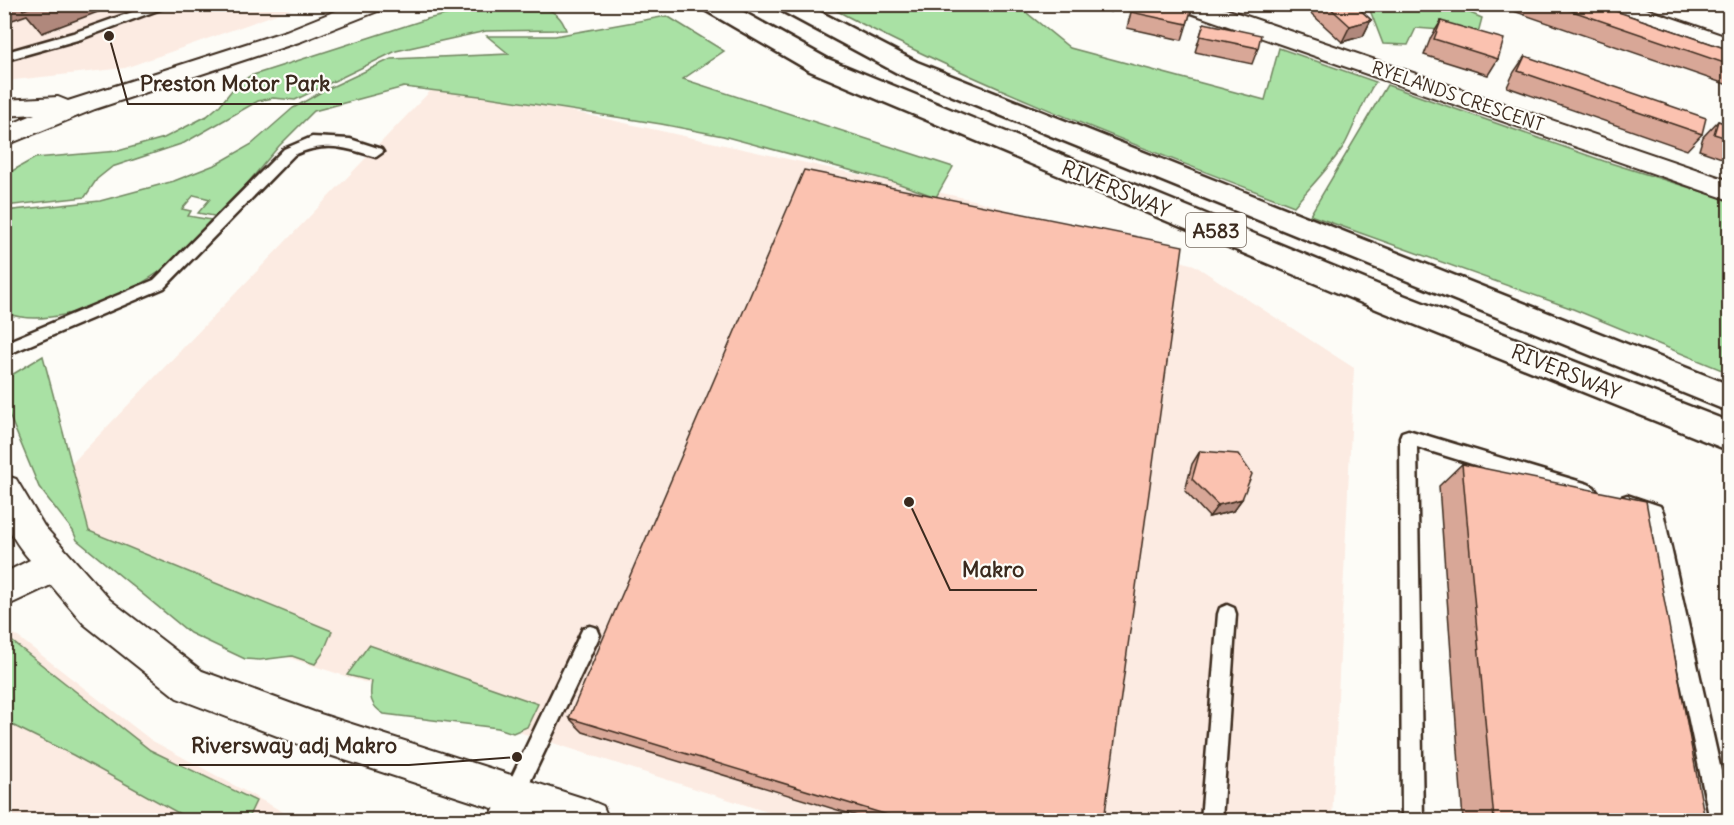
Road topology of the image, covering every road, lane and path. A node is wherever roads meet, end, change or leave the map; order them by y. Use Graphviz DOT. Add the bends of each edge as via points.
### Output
graph roads {
  1 [pos="168,4"];
  2 [pos="375,4"];
  3 [pos="711,4"];
  4 [pos="786,4"];
  5 [pos="1187,4"];
  6 [pos="1608,4"];
  7 [pos="1730,46"];
  8 [pos="4,54"];
  9 [pos="86,103"];
  10 [pos="4,108"];
  11 [pos="4,137"];
  12 [pos="376,152"];
  13 [pos="1730,191"];
  14 [pos="4,350"];
  15 [pos="1730,399"];
  16 [pos="1730,437"];
  17 [pos="4,489"];
  18 [pos="56,565"];
  19 [pos="4,591"];
  20 [pos="1227,614"];
  21 [pos="590,635"];
  22 [pos="505,808"];
  23 [pos="589,820"];
  24 [pos="1211,820"];
  25 [pos="1413,820"];
  26 [pos="1721,820"];
  1 -- 8 [label="lane" via="77,36"];
  2 -- 9 [label="street" via="294,36"];
  3 -- 16 [label="highway, RIVERSWAY / A583" via="819,65 1392,303"];
  4 -- 15 [label="highway, RIVERSWAY / A583" via="908,68"];
  5 -- 13 [label="street, RYELANDS CRESCENT"];
  6 -- 7 [label="street" via="1684,21"];
  9 -- 10 [label="street"];
  9 -- 11 [label="street"];
  12 -- 14 [label="lane" via="350,144 312,142 289,152 159,284"];
  17 -- 18 [label="street" via="32,537"];
  18 -- 19 [label="street"];
  18 -- 22 [label="street" via="97,612 190,685"];
  20 -- 24 [label="lane"];
  21 -- 22 [label="lane"];
  22 -- 23 [label="street"];
  25 -- 26 [label="lane" via="1408,436 1654,512"];
}
